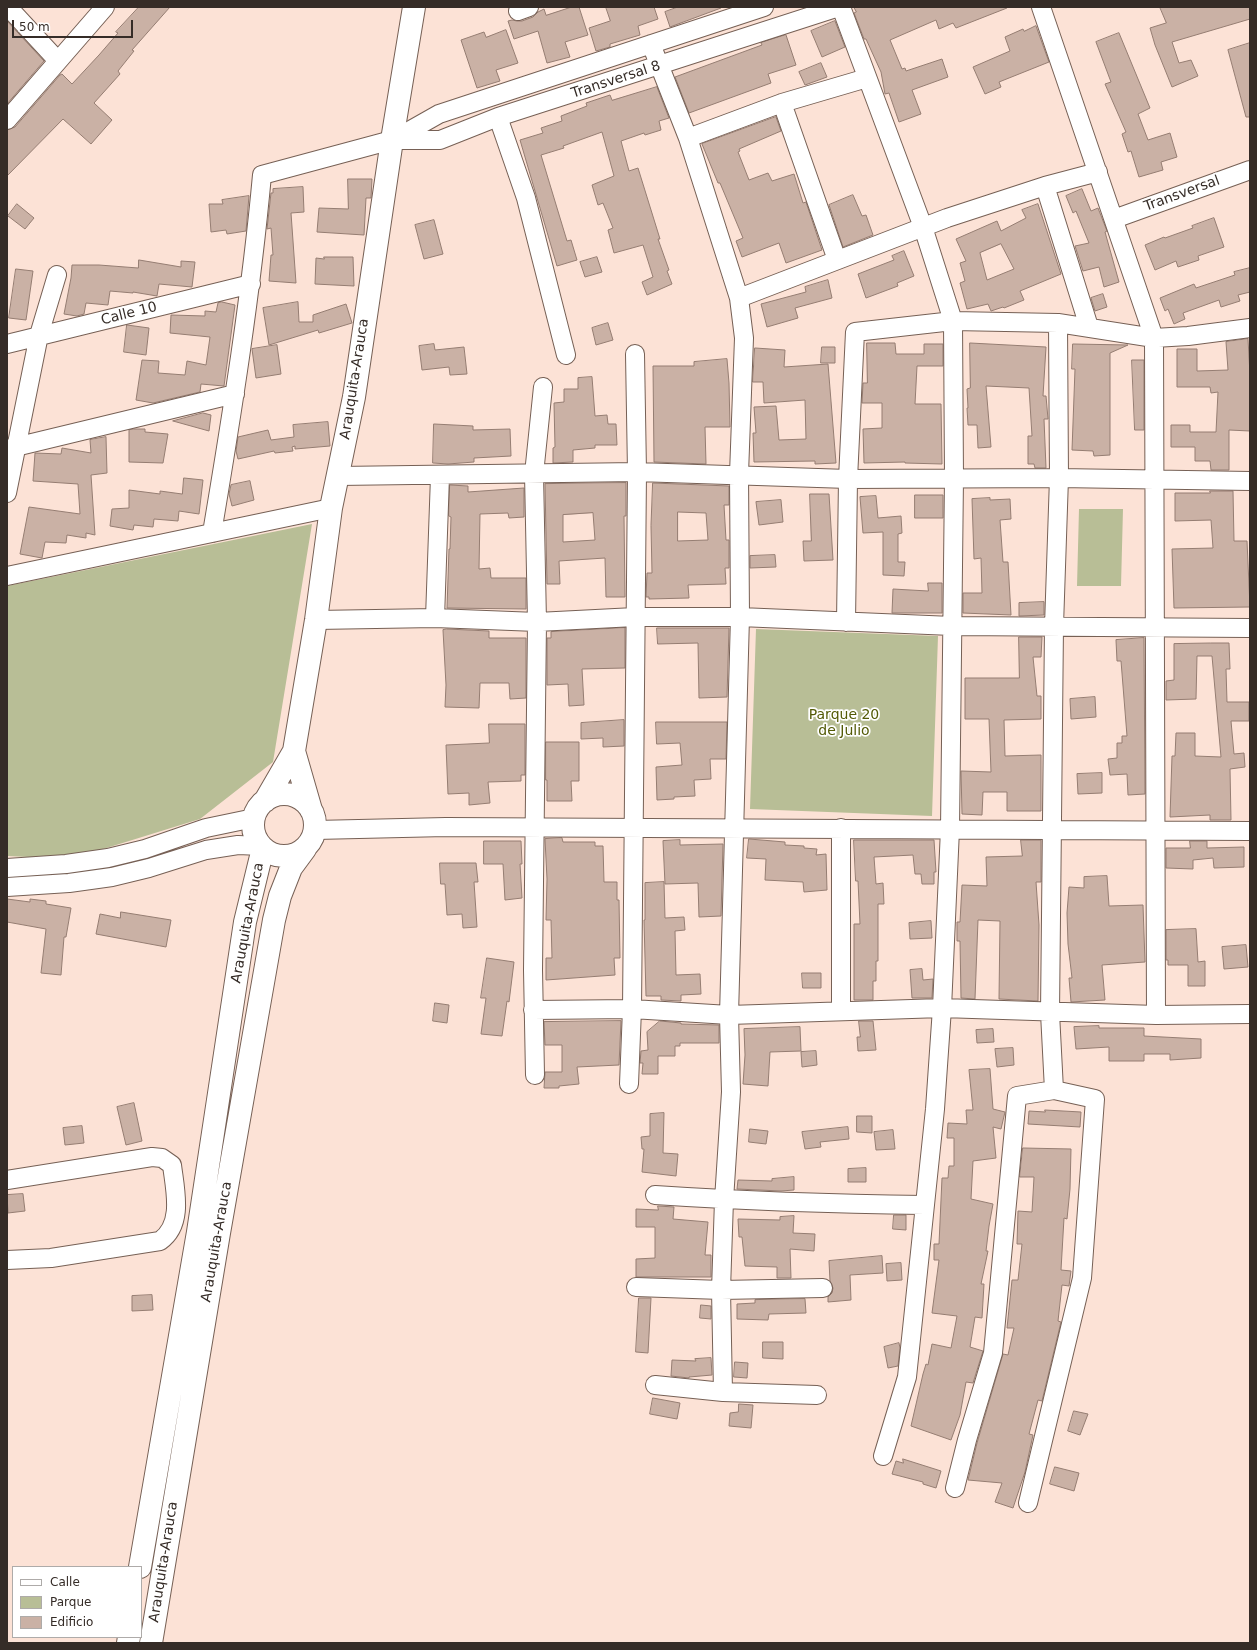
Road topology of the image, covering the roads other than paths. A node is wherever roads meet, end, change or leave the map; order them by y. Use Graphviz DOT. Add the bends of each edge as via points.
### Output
graph roads {
  1 [pos="8,7"];
  2 [pos="105,7"];
  3 [pos="414,7"];
  4 [pos="764,7"];
  5 [pos="840,7"];
  6 [pos="1041,7"];
  7 [pos="651,44"];
  8 [pos="58,61"];
  9 [pos="660,66"];
  10 [pos="867,78"];
  11 [pos="782,104"];
  12 [pos="498,117"];
  13 [pos="7,120"];
  14 [pos="688,138"];
  15 [pos="392,140"];
  16 [pos="1250,170"];
  17 [pos="1098,172"];
  18 [pos="1045,186"];
  19 [pos="1114,219"];
  20 [pos="924,227"];
  21 [pos="838,260"];
  22 [pos="57,275"];
  23 [pos="251,284"];
  24 [pos="739,298"];
  25 [pos="952,321"];
  26 [pos="1058,323"];
  27 [pos="1089,327"];
  28 [pos="1250,328"];
  29 [pos="39,335"];
  30 [pos="1154,338"];
  31 [pos="7,344"];
  32 [pos="635,354"];
  33 [pos="566,355"];
  34 [pos="544,387"];
  35 [pos="235,394"];
  36 [pos="12,448"];
  37 [pos="637,472"];
  38 [pos="534,474"];
  39 [pos="739,474"];
  40 [pos="338,476"];
  41 [pos="440,476"];
  42 [pos="954,478"];
  43 [pos="1059,478"];
  44 [pos="848,479"];
  45 [pos="1155,480"];
  46 [pos="1250,481"];
  47 [pos="7,493"];
  48 [pos="331,508"];
  49 [pos="212,533"];
  50 [pos="7,576"];
  51 [pos="635,617"];
  52 [pos="740,617"];
  53 [pos="436,618"];
  54 [pos="316,620"];
  55 [pos="537,622"];
  56 [pos="846,622"];
  57 [pos="952,626"];
  58 [pos="1054,626"];
  59 [pos="1156,628"];
  60 [pos="1250,628"];
  61 [pos="294,751"];
  62 [pos="260,809"];
  63 [pos="535,827"];
  64 [pos="633,827"];
  65 [pos="734,828"];
  66 [pos="841,828"];
  67 [pos="310,829"];
  68 [pos="950,829"];
  69 [pos="1051,829"];
  70 [pos="1157,830"];
  71 [pos="1250,831"];
  72 [pos="262,847"];
  73 [pos="7,868"];
  74 [pos="7,887"];
  75 [pos="942,1008"];
  76 [pos="632,1009"];
  77 [pos="534,1010"];
  78 [pos="841,1011"];
  79 [pos="1050,1013"];
  80 [pos="1250,1014"];
  81 [pos="729,1015"];
  82 [pos="1156,1015"];
  83 [pos="535,1075"];
  84 [pos="629,1084"];
  85 [pos="1054,1090"];
  86 [pos="7,1180"];
  87 [pos="655,1195"];
  88 [pos="724,1200"];
  89 [pos="925,1205"];
  90 [pos="7,1260"];
  91 [pos="636,1287"];
  92 [pos="824,1288"];
  93 [pos="721,1290"];
  94 [pos="655,1385"];
  95 [pos="723,1392"];
  96 [pos="817,1395"];
  97 [pos="883,1456"];
  98 [pos="955,1488"];
  99 [pos="1028,1503"];
  100 [pos="140,1566"];
  101 [pos="151,1643"];
  1 -- 8 [label="street"];
  2 -- 8 [label="street"];
  3 -- 15 [label="main road, Arauquita-Arauca"];
  4 -- 7 [label="street, Transversal 8"];
  5 -- 9 [label="street, Transversal 8"];
  5 -- 10 [label="street"];
  6 -- 17 [label="street"];
  7 -- 9 [label="street"];
  7 -- 15 [label="street, Transversal 8" via="439,114"];
  8 -- 13 [label="street"];
  9 -- 12 [label="street, Transversal 8"];
  9 -- 14 [label="street"];
  10 -- 11 [label="street"];
  10 -- 20 [label="street"];
  11 -- 14 [label="street"];
  11 -- 21 [label="street"];
  12 -- 15 [label="street, Transversal 8" via="440,140"];
  12 -- 33 [label="street" via="526,198"];
  14 -- 24 [label="street"];
  15 -- 23 [label="street, Transversal 8" via="262,175"];
  15 -- 40 [label="main road, Arauquita-Arauca" via="354,397"];
  16 -- 19 [label="street, Transversal"];
  17 -- 18 [label="street"];
  17 -- 19 [label="street"];
  18 -- 20 [label="street"];
  18 -- 27 [label="street"];
  19 -- 30 [label="street"];
  20 -- 21 [label="street"];
  20 -- 25 [label="street"];
  21 -- 24 [label="street"];
  22 -- 29 [label="street"];
  23 -- 29 [label="street, Calle 10"];
  23 -- 35 [label="street"];
  24 -- 39 [label="street" via="744,338"];
  25 -- 26 [label="street"];
  25 -- 42 [label="street"];
  25 -- 44 [label="street" via="854,332"];
  26 -- 27 [label="street"];
  26 -- 43 [label="street"];
  27 -- 30 [label="street"];
  28 -- 30 [label="street"];
  29 -- 31 [label="street, Calle 10"];
  29 -- 36 [label="street"];
  30 -- 45 [label="street"];
  32 -- 37 [label="street"];
  34 -- 38 [label="street"];
  35 -- 36 [label="street"];
  35 -- 49 [label="street"];
  36 -- 47 [label="street"];
  37 -- 38 [label="street"];
  37 -- 39 [label="street"];
  37 -- 51 [label="street"];
  38 -- 41 [label="street"];
  38 -- 55 [label="street"];
  39 -- 44 [label="street"];
  39 -- 52 [label="street"];
  40 -- 41 [label="street"];
  40 -- 48 [label="main road, Arauquita-Arauca"];
  41 -- 53 [label="street"];
  42 -- 43 [label="street"];
  42 -- 44 [label="street"];
  42 -- 57 [label="street"];
  43 -- 45 [label="street"];
  43 -- 58 [label="street"];
  44 -- 56 [label="street"];
  45 -- 46 [label="street"];
  45 -- 59 [label="street"];
  48 -- 49 [label="street"];
  48 -- 54 [label="main road, Arauquita-Arauca"];
  49 -- 50 [label="street"];
  51 -- 52 [label="street"];
  51 -- 55 [label="street"];
  51 -- 64 [label="street"];
  52 -- 56 [label="street"];
  52 -- 65 [label="street"];
  53 -- 54 [label="street"];
  53 -- 55 [label="street"];
  54 -- 61 [label="main road, Arauquita-Arauca"];
  55 -- 63 [label="street"];
  56 -- 57 [label="street"];
  57 -- 58 [label="street"];
  57 -- 68 [label="street"];
  58 -- 59 [label="street"];
  58 -- 69 [label="street"];
  59 -- 60 [label="street"];
  59 -- 70 [label="street"];
  61 -- 62 [label="main road"];
  61 -- 67 [label="main road"];
  62 -- 67 [label="main road" via="273,796 281,794 298,798"];
  62 -- 72 [label="main road" via="253,828"];
  62 -- 73 [label="street" via="145,849 108,858"];
  63 -- 64 [label="street"];
  63 -- 67 [label="street"];
  63 -- 77 [label="street"];
  64 -- 65 [label="street"];
  64 -- 76 [label="street"];
  65 -- 66 [label="street"];
  65 -- 81 [label="street"];
  66 -- 68 [label="street"];
  66 -- 78 [label="street"];
  67 -- 72 [label="main road" via="297,854 279,856"];
  67 -- 101 [label="main road, Arauquita-Arauca" via="291,868 274,920"];
  68 -- 69 [label="street"];
  68 -- 75 [label="street"];
  69 -- 70 [label="street"];
  69 -- 79 [label="street"];
  70 -- 71 [label="street"];
  70 -- 82 [label="street"];
  72 -- 74 [label="street" via="238,845 206,850 112,877"];
  72 -- 100 [label="main road, Arauquita-Arauca" via="245,922 198,1232"];
  75 -- 78 [label="street"];
  75 -- 79 [label="street"];
  75 -- 89 [label="street"];
  76 -- 77 [label="street"];
  76 -- 81 [label="street"];
  76 -- 84 [label="street"];
  77 -- 83 [label="street"];
  78 -- 81 [label="street"];
  79 -- 82 [label="street"];
  79 -- 85 [label="street"];
  80 -- 82 [label="street"];
  81 -- 88 [label="street" via="731,1092"];
  85 -- 98 [label="street" via="1017,1096 993,1353"];
  85 -- 99 [label="street" via="1095,1099 1082,1278"];
  86 -- 90 [label="street" via="152,1157 162,1158 172,1165 177,1206 173,1227 168,1236 160,1241 51,1258"];
  87 -- 88 [label="street"];
  88 -- 89 [label="street"];
  88 -- 93 [label="street"];
  89 -- 97 [label="street" via="907,1377"];
  91 -- 93 [label="street"];
  92 -- 93 [label="street"];
  93 -- 95 [label="street"];
  94 -- 95 [label="street"];
  95 -- 96 [label="street"];
}
